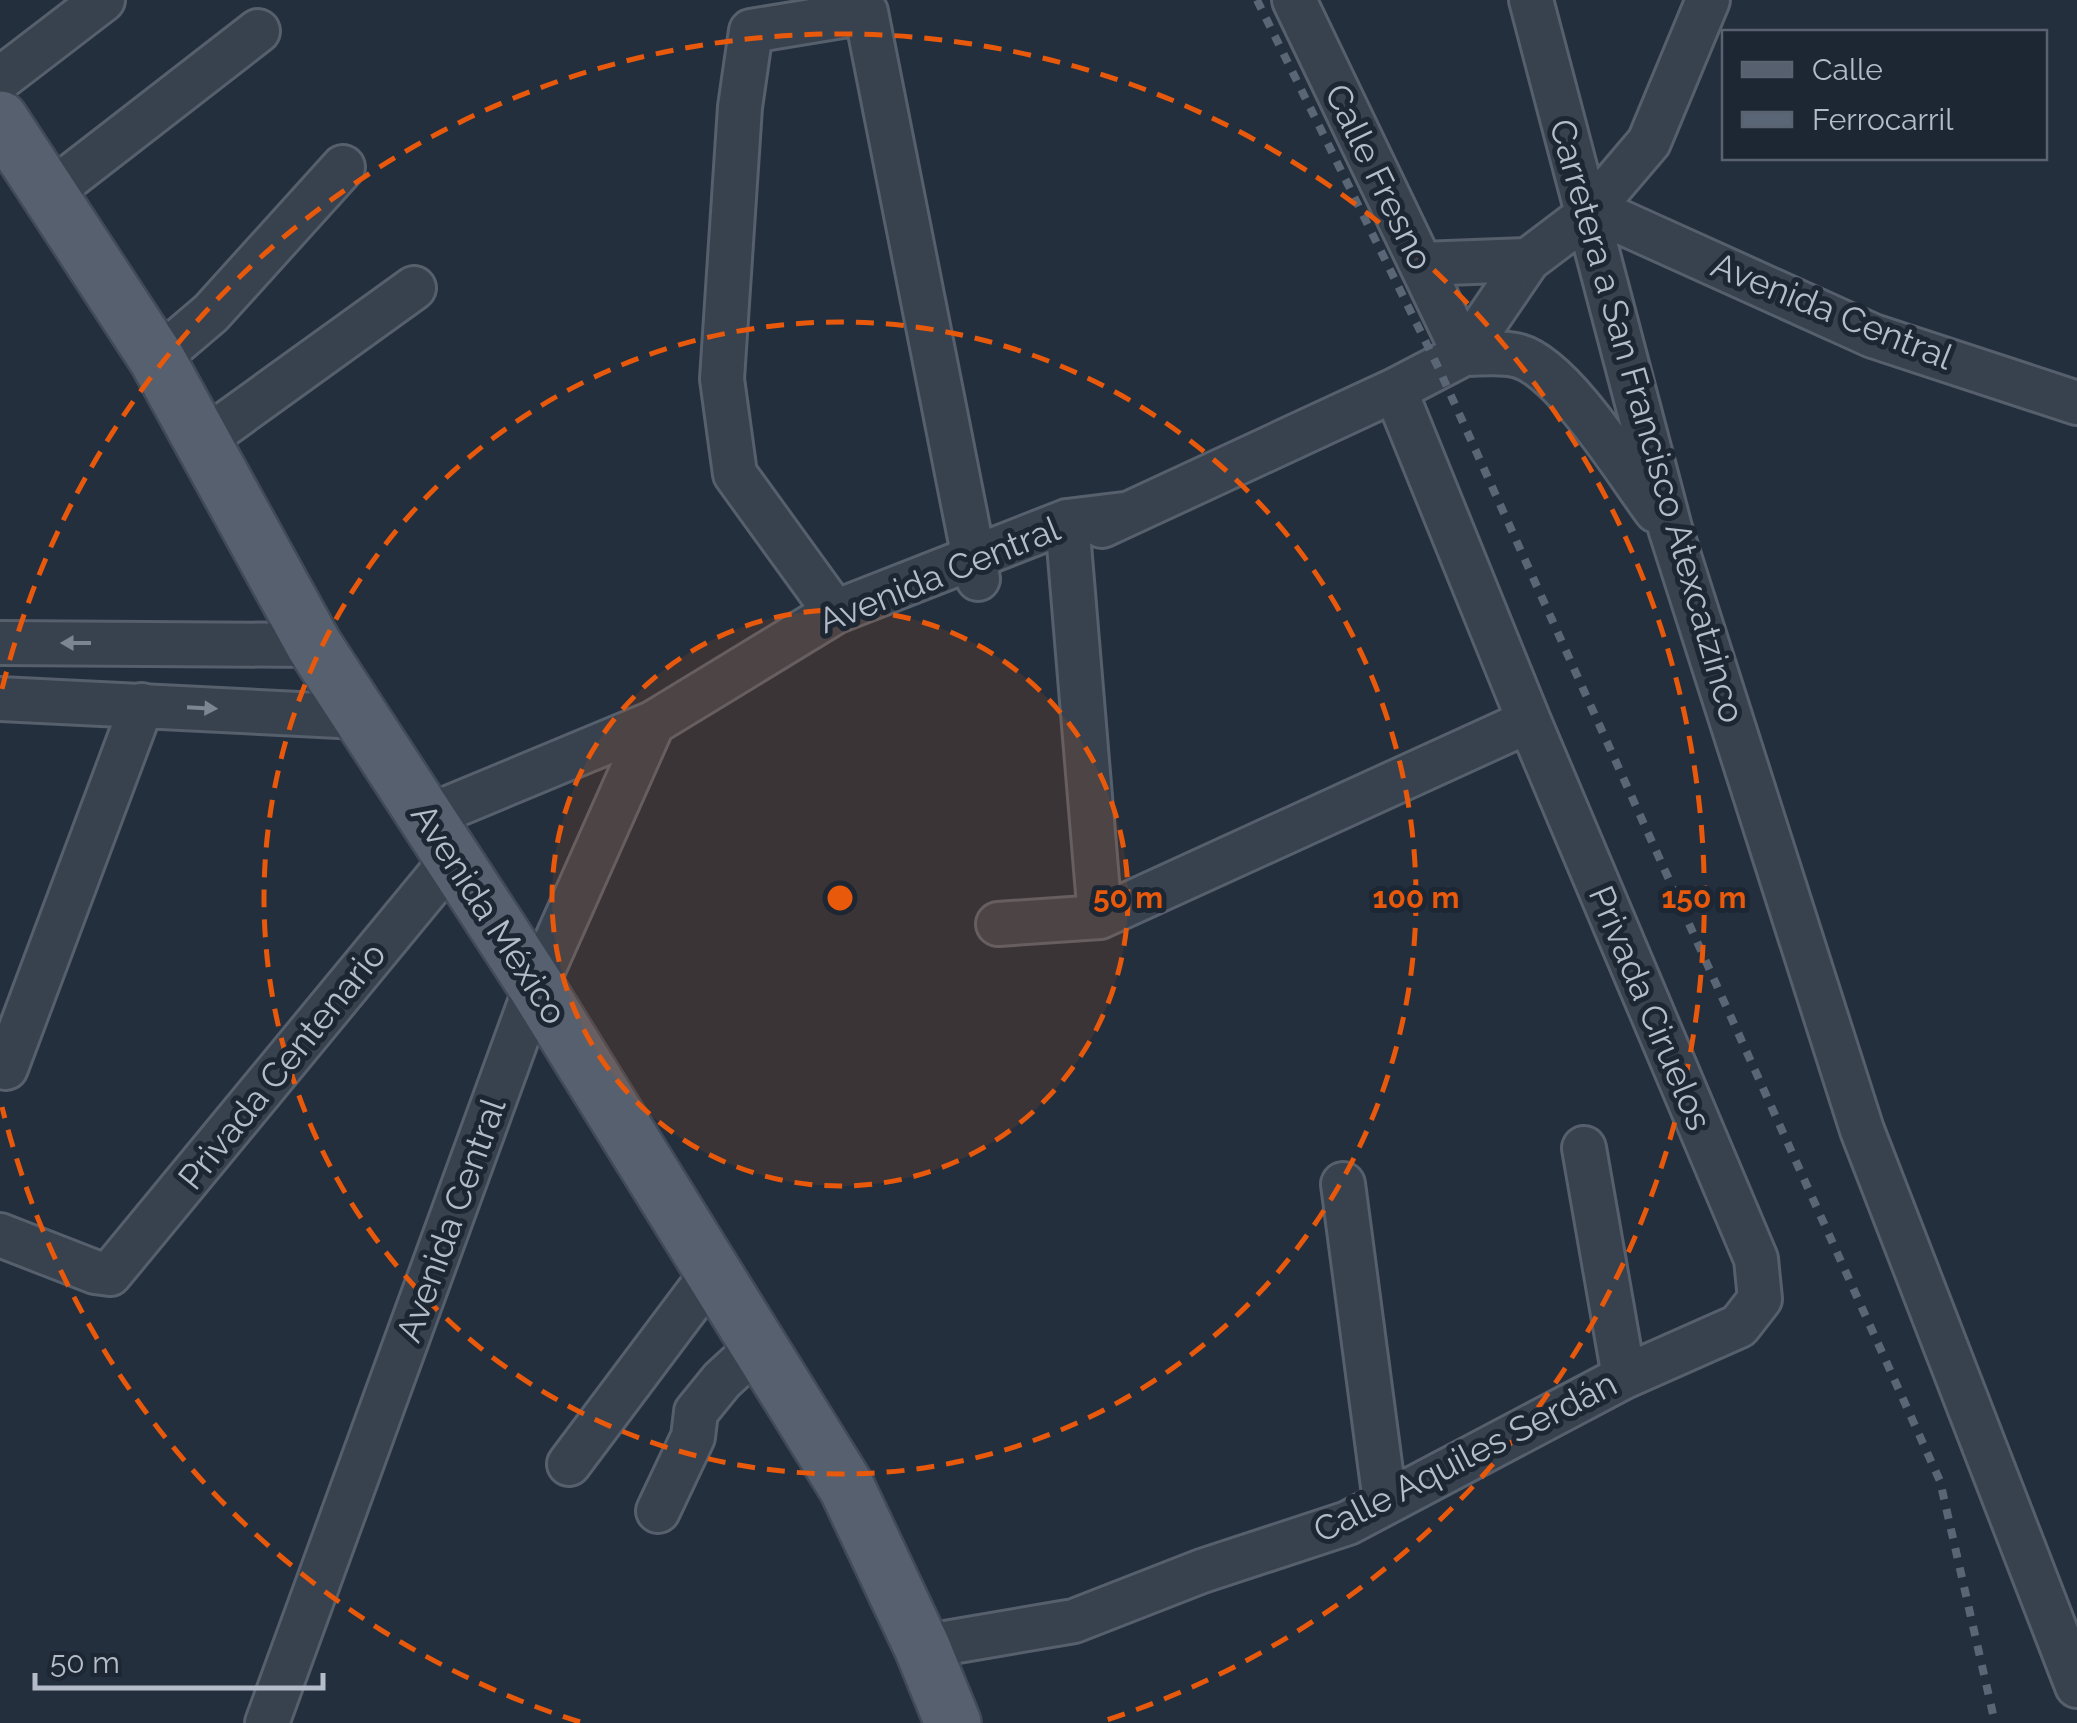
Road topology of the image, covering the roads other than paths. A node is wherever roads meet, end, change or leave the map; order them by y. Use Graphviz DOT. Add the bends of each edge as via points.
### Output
graph roads {
  1 [pos="102,0"];
  2 [pos="1294,0"];
  3 [pos="1531,0"];
  4 [pos="1708,0"];
  5 [pos="258,31"];
  6 [pos="0,79"];
  7 [pos="0,119"];
  8 [pos="343,167"];
  9 [pos="48,194"];
  10 [pos="1589,212"];
  11 [pos="1528,260"];
  12 [pos="1421,264"];
  13 [pos="414,288"];
  14 [pos="1464,354"];
  15 [pos="158,359"];
  16 [pos="1395,390"];
  17 [pos="2077,403"];
  18 [pos="202,441"];
  19 [pos="1670,528"];
  20 [pos="1069,532"];
  21 [pos="976,567"];
  22 [pos="835,612"];
  23 [pos="0,643"];
  24 [pos="314,645"];
  25 [pos="762,658"];
  26 [pos="0,698"];
  27 [pos="142,705"];
  28 [pos="359,717"];
  29 [pos="1528,720"];
  30 [pos="654,723"];
  31 [pos="440,837"];
  32 [pos="1100,917"];
  33 [pos="998,924"];
  34 [pos="536,986"];
  35 [pos="6,1068"];
  36 [pos="1584,1148"];
  37 [pos="1343,1184"];
  38 [pos="0,1235"];
  39 [pos="714,1272"];
  40 [pos="1760,1299"];
  41 [pos="759,1346"];
  42 [pos="1624,1377"];
  43 [pos="568,1464"];
  44 [pos="1385,1502"];
  45 [pos="658,1512"];
  46 [pos="922,1647"];
  47 [pos="2077,1686"];
  48 [pos="266,1723"];
  49 [pos="953,1723"];
  1 -- 6 [label="street"];
  2 -- 12 [label="street, Calle Fresno"];
  3 -- 10 [label="street, Carretera a San Francisco Atexcatzinco"];
  4 -- 10 [label="street" via="1649,142"];
  5 -- 9 [label="street"];
  7 -- 9 [label="main road, Avenida México"];
  8 -- 15 [label="street" via="210,313"];
  9 -- 15 [label="main road, Avenida México"];
  10 -- 11 [label="street, Avenida Central"];
  10 -- 17 [label="street, Avenida Central" via="1873,336"];
  10 -- 19 [label="street, Carretera a San Francisco Atexcatzinco"];
  11 -- 12 [label="street"];
  11 -- 14 [label="street, Avenida Central"];
  12 -- 14 [label="street, Calle Fresno"];
  13 -- 18 [label="street"];
  14 -- 16 [label="street, Avenida Central"];
  14 -- 19 [label="street" via="1517,355 1542,367"];
  15 -- 18 [label="main road, Avenida México"];
  16 -- 20 [label="street, Avenida Central" via="1124,514"];
  16 -- 29 [label="street, Privada Ciruelos"];
  18 -- 24 [label="main road, Avenida México"];
  19 -- 47 [label="street, Carretera a San Francisco Atexcatzinco" via="1862,1130"];
  20 -- 21 [label="street, Avenida Central"];
  20 -- 32 [label="street"];
  21 -- 22 [label="street, Avenida Central"];
  21 -- 22 [label="street" via="866,12 750,31 722,379 735,474"];
  21 -- 25 [label="street, Avenida Central" via="844,635"];
  22 -- 25 [label="street, Avenida Central"];
  24 -- 23 [label="street, one-way"];
  24 -- 28 [label="main road, Avenida México"];
  25 -- 30 [label="street, Avenida Central"];
  26 -- 27 [label="street"];
  27 -- 28 [label="street, one-way"];
  27 -- 35 [label="street"];
  28 -- 31 [label="main road, Avenida México"];
  29 -- 32 [label="street"];
  29 -- 40 [label="street, Privada Ciruelos" via="1756,1259"];
  30 -- 31 [label="street, Avenida Central"];
  30 -- 34 [label="street, Avenida Central"];
  31 -- 34 [label="main road, Avenida México"];
  31 -- 38 [label="street, Privada Centenario" via="110,1274"];
  32 -- 33 [label="street"];
  34 -- 39 [label="main road, Avenida México"];
  34 -- 48 [label="street, Avenida Central"];
  36 -- 42 [label="street"];
  37 -- 44 [label="street"];
  39 -- 41 [label="main road, Avenida México"];
  39 -- 43 [label="street"];
  40 -- 42 [label="street, Calle Aquiles Serdán" via="1739,1326"];
  41 -- 45 [label="street" via="696,1412 693,1437"];
  41 -- 46 [label="main road, Avenida México" via="847,1488"];
  42 -- 44 [label="street, Calle Aquiles Serdán"];
  44 -- 46 [label="street, Calle Aquiles Serdán" via="1348,1523 1074,1621"];
  46 -- 49 [label="main road, Avenida México"];
}
